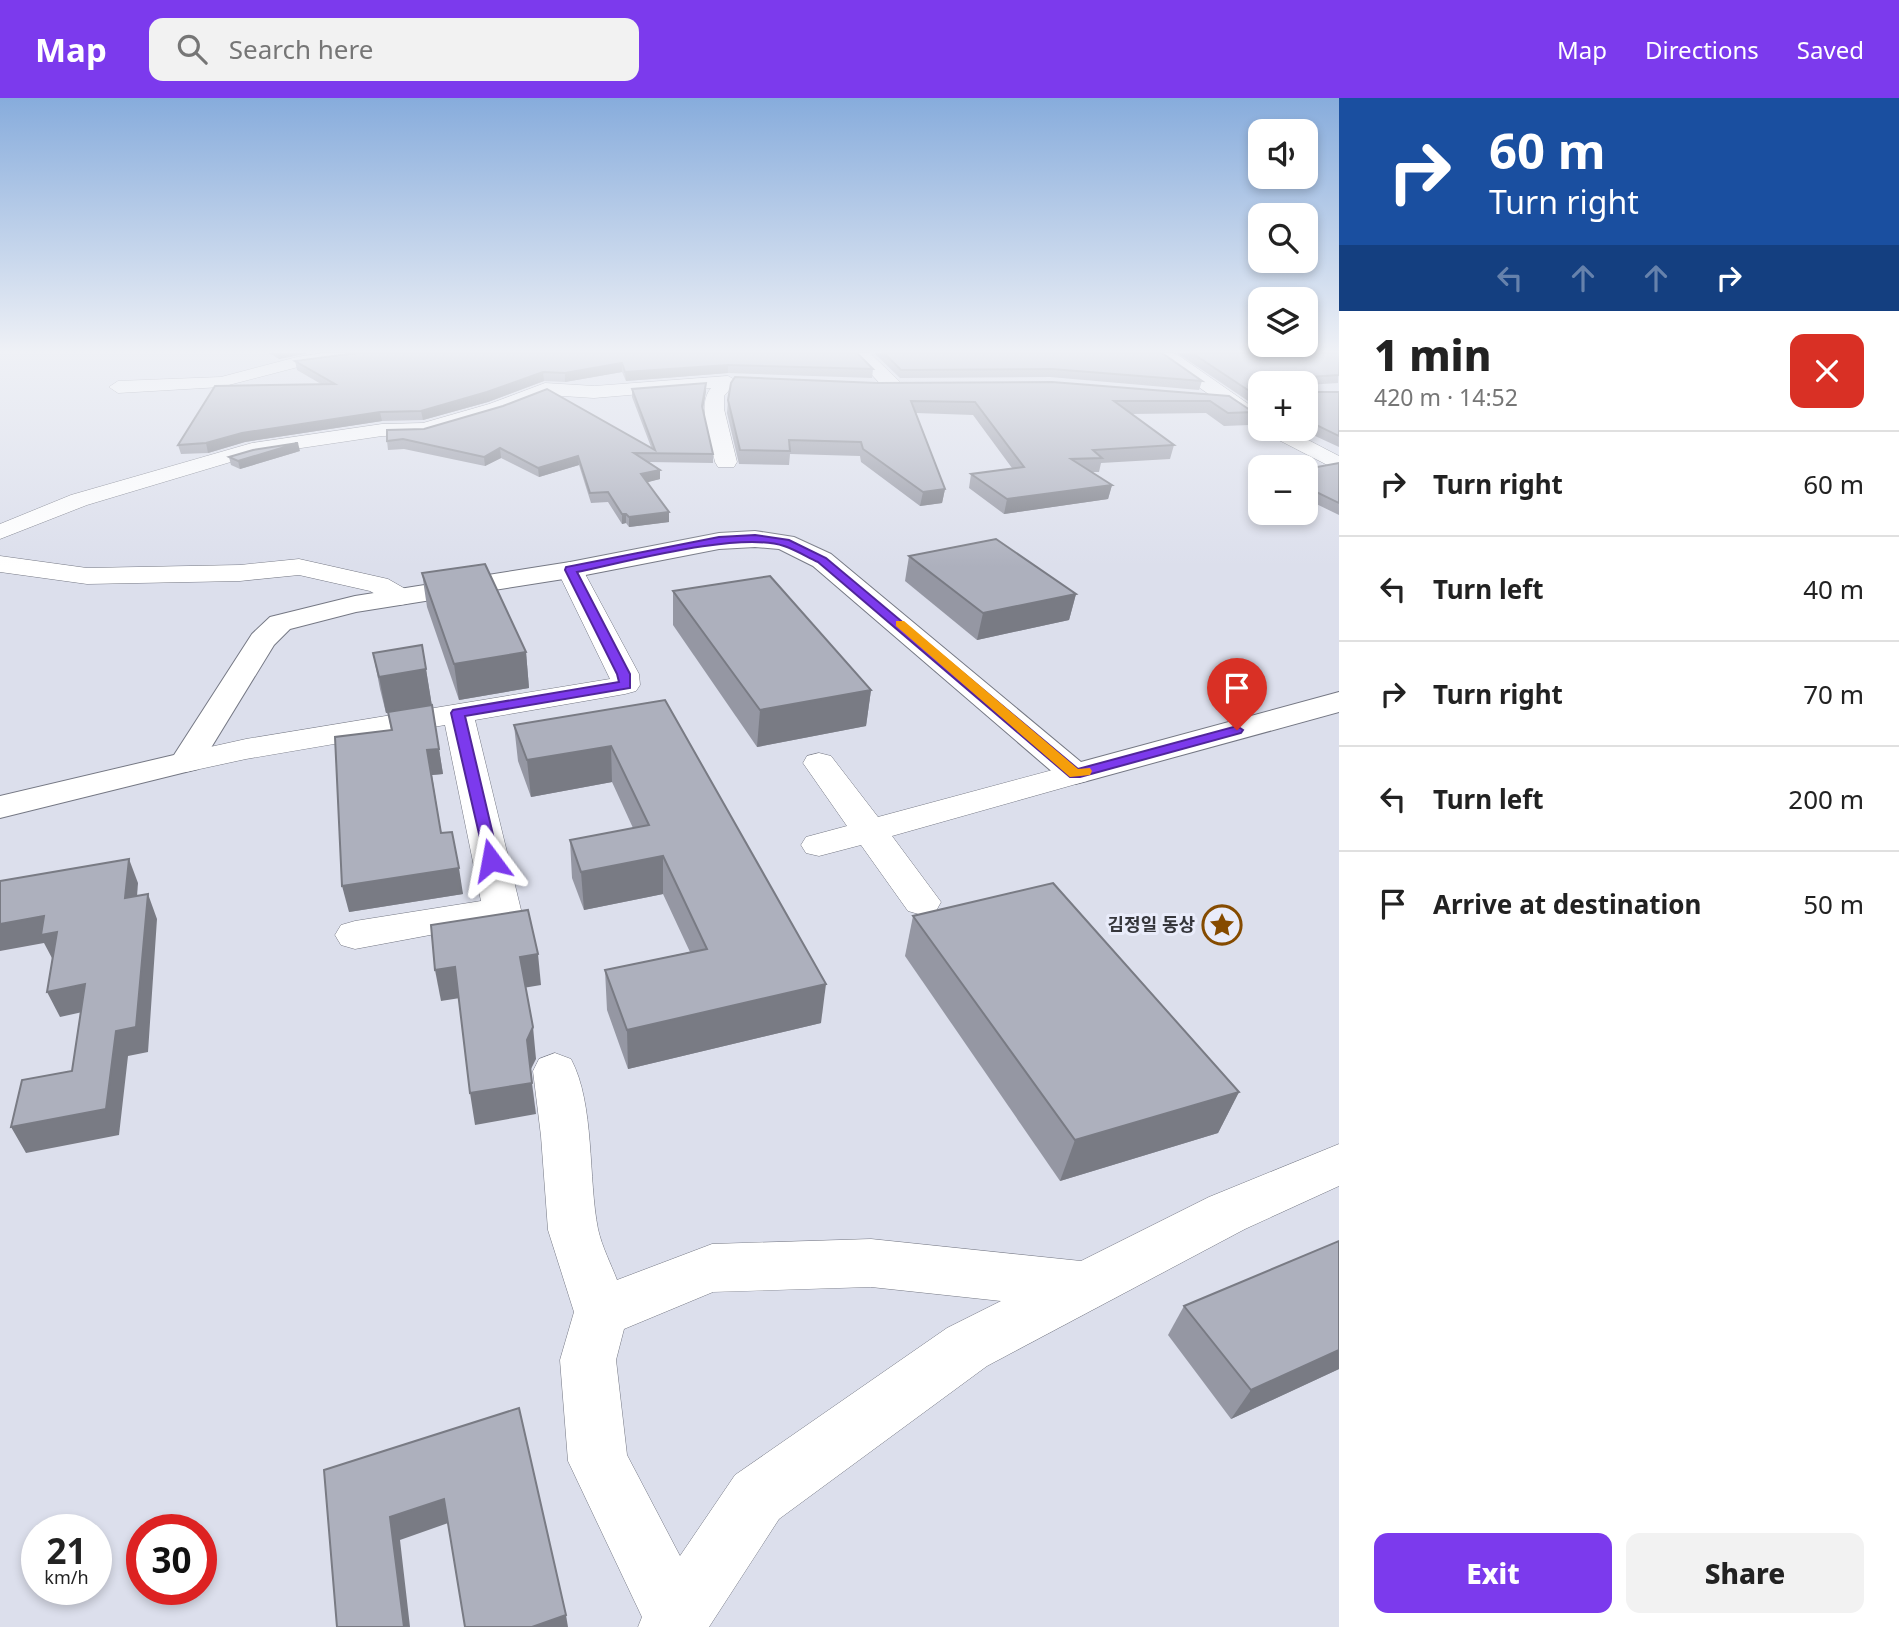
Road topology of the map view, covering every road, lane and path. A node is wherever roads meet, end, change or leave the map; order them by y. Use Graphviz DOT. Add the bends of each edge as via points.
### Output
graph roads {
  1 [pos="440,424"];
  2 [pos="717,424"];
  3 [pos="1294,441"];
  4 [pos="726,462"];
  5 [pos="1339,465"];
  6 [pos="0,532"];
  7 [pos="0,564"];
  8 [pos="570,570"];
  9 [pos="400,597"];
  10 [pos="1339,702"];
  11 [pos="458,713"];
  12 [pos="186,762"];
  13 [pos="820,763"];
  14 [pos="1075,774"];
  15 [pos="0,807"];
  16 [pos="868,831"];
  17 [pos="819,845"];
  18 [pos="922,902"];
  19 [pos="355,935"];
  20 [pos="555,1071"];
  21 [pos="1339,1164"];
  22 [pos="1084,1286"];
  23 [pos="601,1312"];
  24 [pos="674,1622"];
  1 -- 6 [label="street" via="252,449 79,500"];
  2 -- 4 [label="street"];
  3 -- 5 [label="street"];
  7 -- 9 [label="street" via="87,576 299,567 379,585"];
  8 -- 9 [label="street"];
  8 -- 11 [label="street" via="624,674 625,685"];
  8 -- 14 [label="street" via="719,541 785,542 822,560"];
  9 -- 12 [label="street" via="280,623 262,640"];
  10 -- 14 [label="street"];
  11 -- 12 [label="street"];
  11 -- 19 [label="street" via="502,910"];
  12 -- 15 [label="street"];
  13 -- 16 [label="street"];
  14 -- 16 [label="street"];
  16 -- 17 [label="street"];
  16 -- 18 [label="street"];
  20 -- 23 [label="street" via="573,1230"];
  21 -- 22 [label="street" via="1227,1213"];
  22 -- 23 [label="street" via="871,1263 712,1268"];
  22 -- 24 [label="street" via="967,1346 757,1497"];
  23 -- 24 [label="street" via="588,1360 597,1461"];
}
